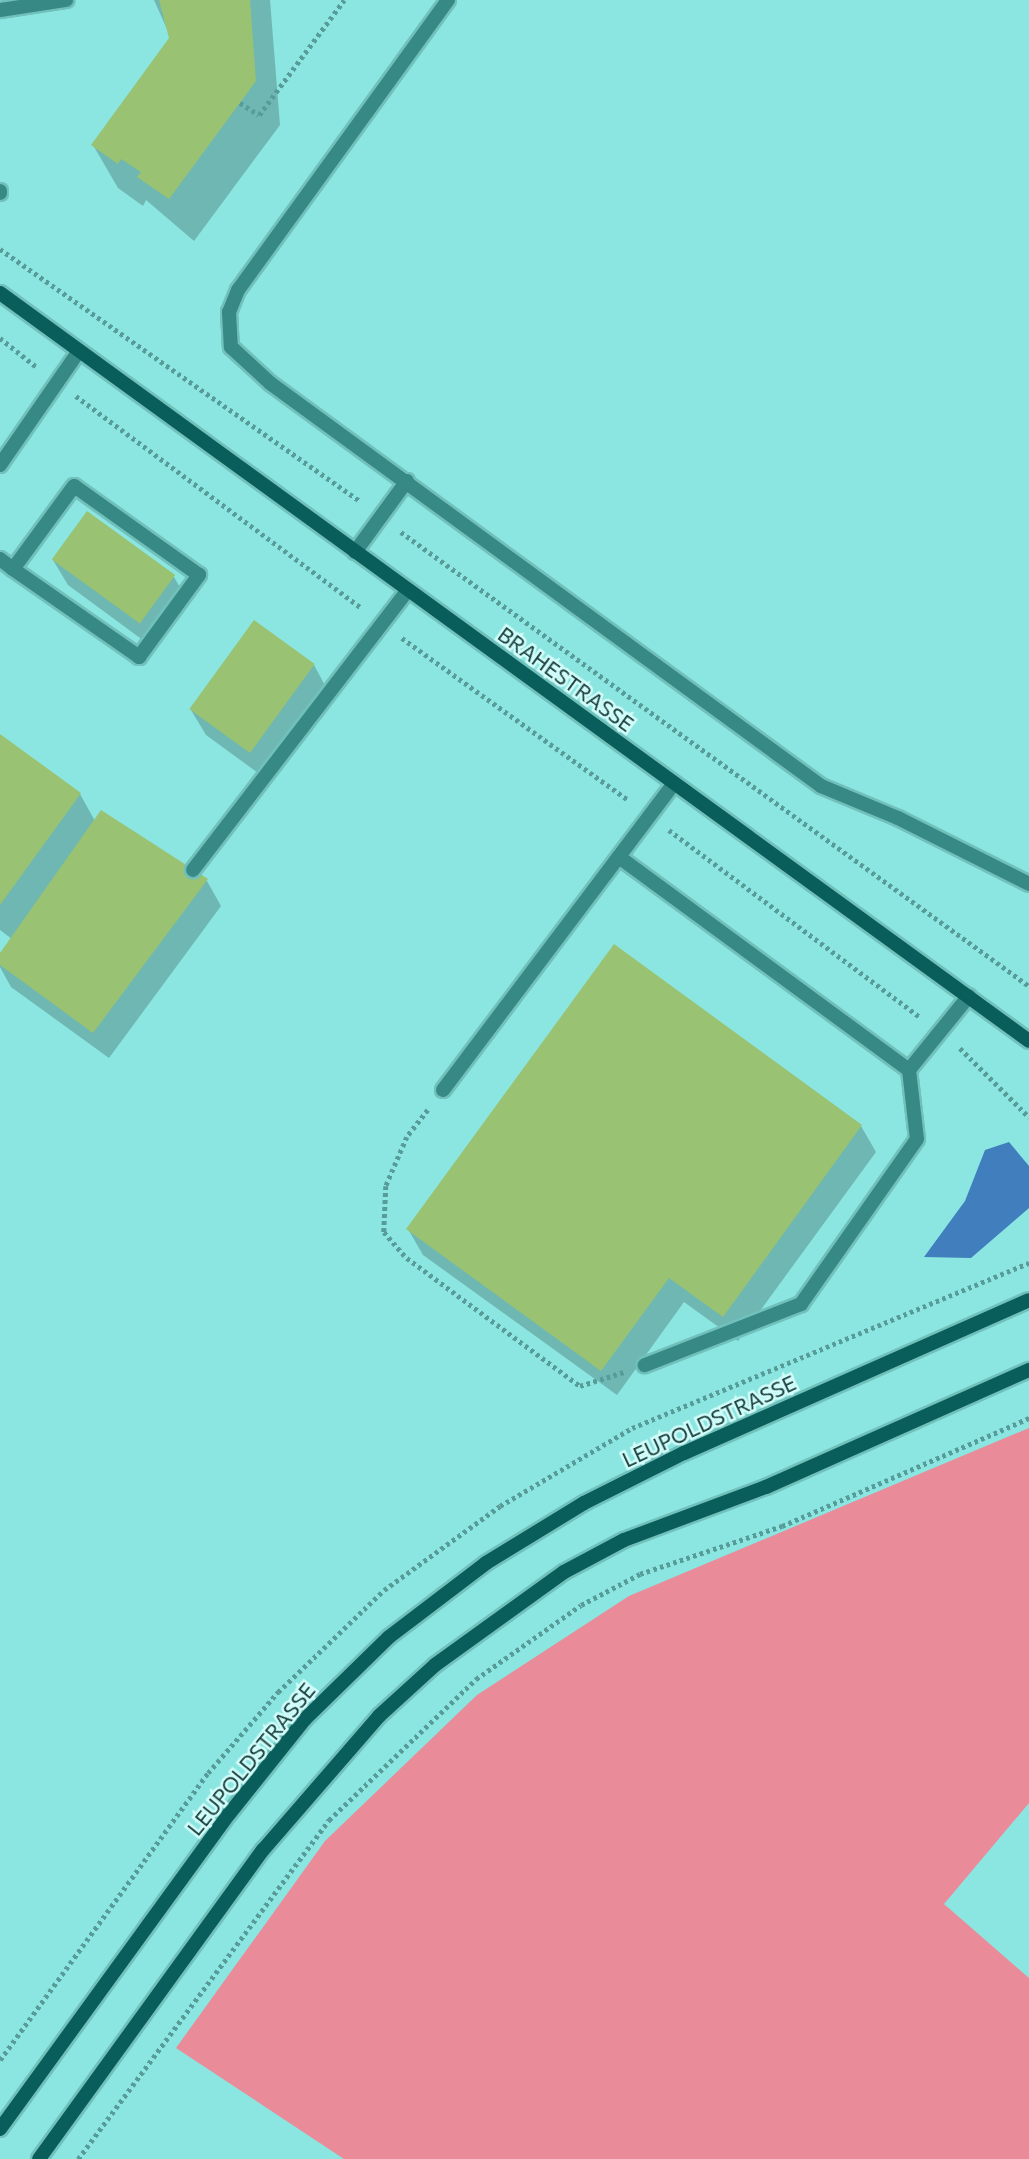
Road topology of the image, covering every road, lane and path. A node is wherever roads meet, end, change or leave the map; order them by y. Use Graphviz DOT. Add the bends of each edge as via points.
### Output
graph roads {
  1 [pos="65,0"];
  2 [pos="344,0"];
  3 [pos="448,0"];
  4 [pos="0,10"];
  5 [pos="240,103"];
  6 [pos="0,249"];
  7 [pos="0,293"];
  8 [pos="0,338"];
  9 [pos="79,351"];
  10 [pos="58,383"];
  11 [pos="0,465"];
  12 [pos="407,481"];
  13 [pos="382,517"];
  14 [pos="355,552"];
  15 [pos="0,559"];
  16 [pos="13,569"];
  17 [pos="408,590"];
  18 [pos="383,624"];
  19 [pos="674,783"];
  20 [pos="649,816"];
  21 [pos="618,857"];
  22 [pos="194,870"];
  23 [pos="1029,884"];
  24 [pos="1029,986"];
  25 [pos="970,996"];
  26 [pos="941,1033"];
  27 [pos="1029,1041"];
  28 [pos="909,1070"];
  29 [pos="443,1090"];
  30 [pos="1029,1117"];
  31 [pos="1029,1263"];
  32 [pos="1004,1271"];
  33 [pos="1029,1300"];
  34 [pos="645,1365"];
  35 [pos="1029,1370"];
  36 [pos="1029,1418"];
  37 [pos="0,2129"];
  38 [pos="39,2159"];
  39 [pos="78,2159"];
  1 -- 4 [label="street"];
  2 -- 5 [label="path" via="259,115"];
  3 -- 12 [label="street" via="238,290 229,312 231,347 270,383"];
  6 -- 13 [label="path"];
  7 -- 9 [label="main road, BRAHESTRASSE"];
  8 -- 10 [label="path"];
  9 -- 10 [label="street"];
  9 -- 14 [label="main road, BRAHESTRASSE"];
  10 -- 11 [label="street"];
  10 -- 18 [label="path"];
  12 -- 13 [label="street"];
  12 -- 23 [label="street" via="821,786 898,817"];
  13 -- 14 [label="street"];
  13 -- 24 [label="path"];
  14 -- 17 [label="main road, BRAHESTRASSE"];
  15 -- 16 [label="street"];
  16 -- 16 [label="street" via="139,657 199,575 74,486"];
  17 -- 18 [label="street"];
  17 -- 19 [label="main road, BRAHESTRASSE"];
  18 -- 20 [label="path"];
  18 -- 22 [label="street"];
  19 -- 20 [label="street"];
  19 -- 25 [label="main road, BRAHESTRASSE"];
  20 -- 21 [label="street"];
  20 -- 26 [label="path"];
  21 -- 28 [label="street"];
  21 -- 29 [label="street"];
  25 -- 26 [label="street"];
  25 -- 27 [label="main road, BRAHESTRASSE"];
  26 -- 28 [label="street"];
  26 -- 30 [label="path" via="992,1075"];
  28 -- 34 [label="street" via="917,1139 801,1304"];
  29 -- 34 [label="path" via="407,1137 386,1186 384,1232 407,1258 580,1386"];
  31 -- 32 [label="path"];
  33 -- 37 [label="main road, LEUPOLDSTRASSE" via="684,1453 584,1503 486,1563 389,1637 305,1719 230,1813"];
  35 -- 38 [label="main road" via="766,1487 624,1540 564,1572 435,1665 344,1753 263,1850"];
  36 -- 39 [label="path" via="782,1526 640,1574 581,1605 476,1679 329,1820"];
}
